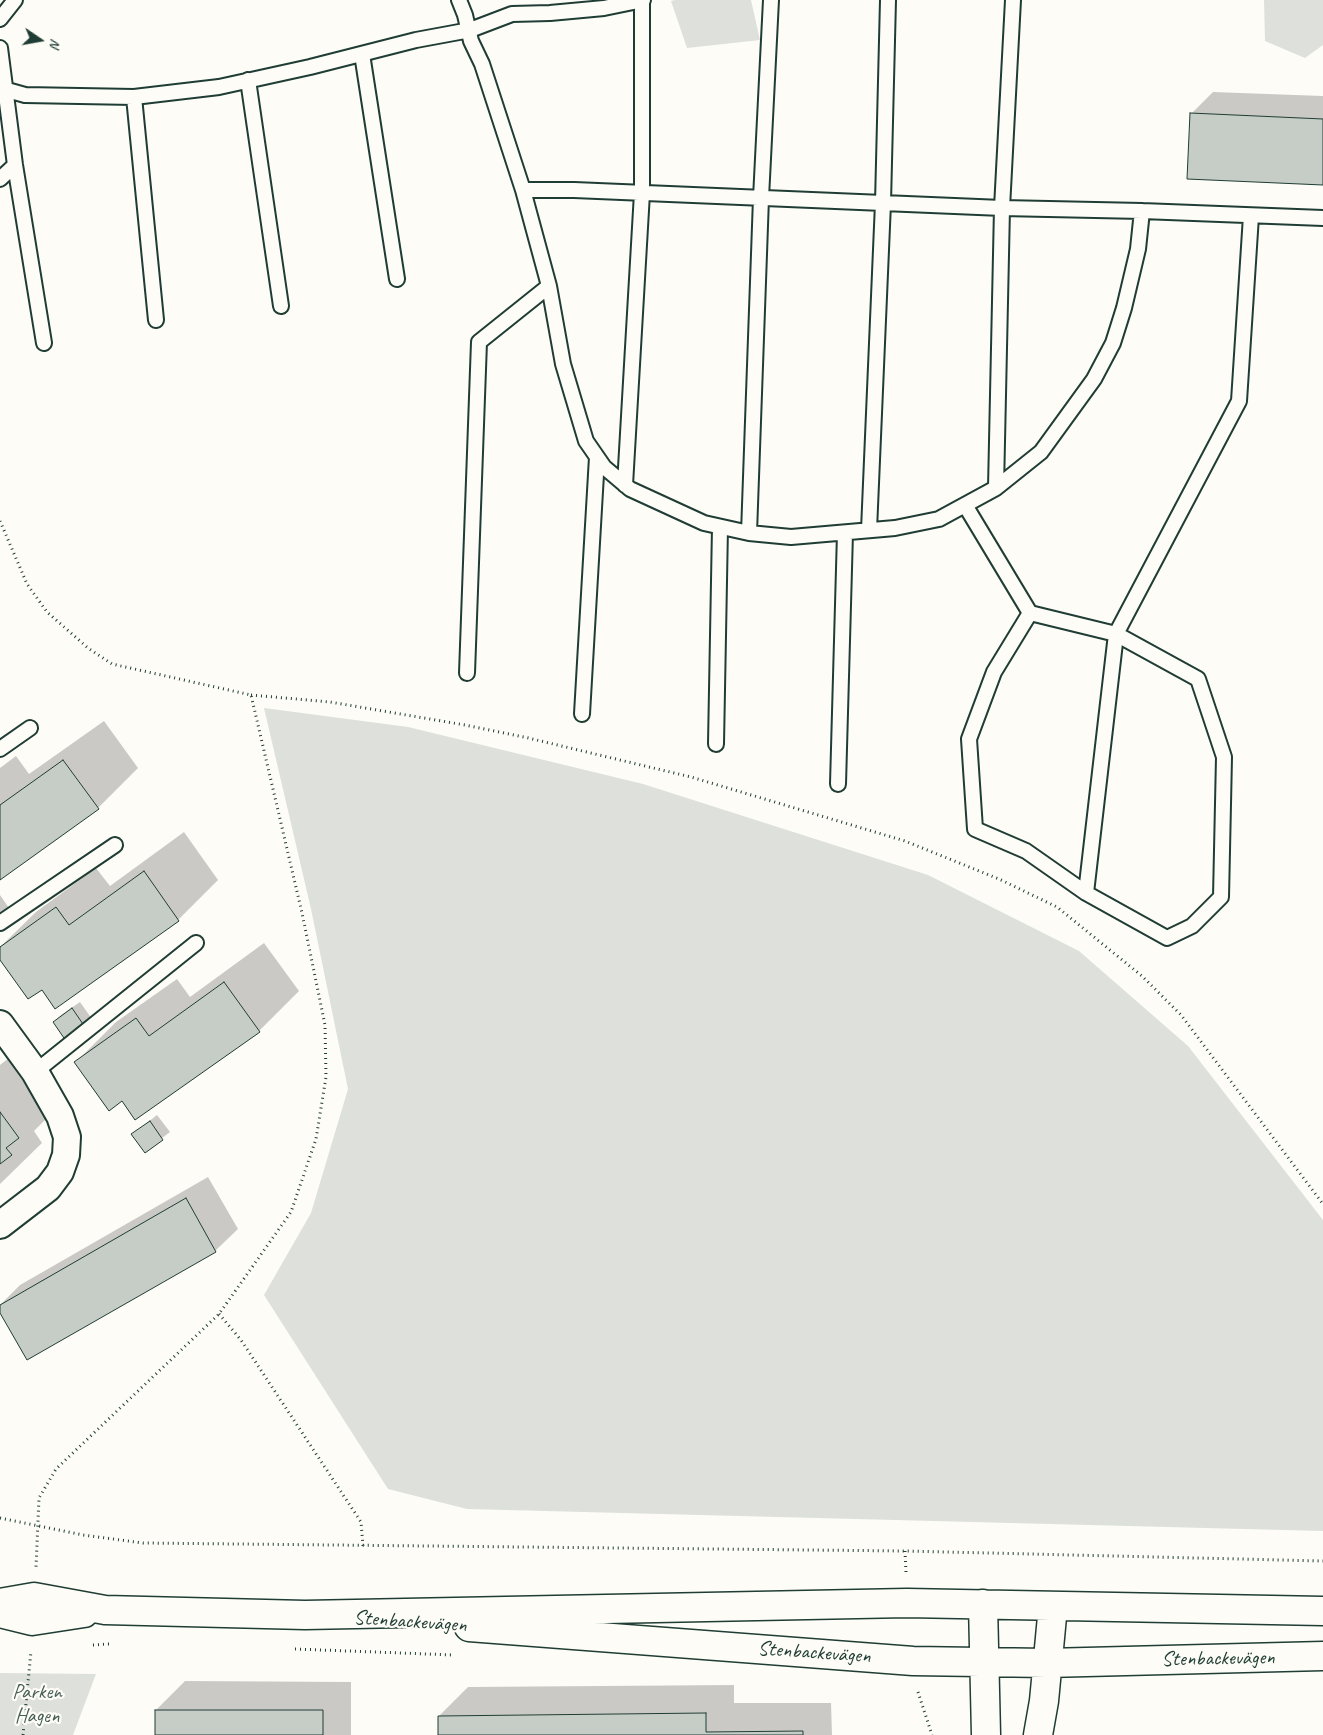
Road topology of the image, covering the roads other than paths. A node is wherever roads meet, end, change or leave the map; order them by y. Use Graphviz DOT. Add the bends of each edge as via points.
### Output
graph roads {
  1 [pos="15,0"];
  2 [pos="459,0"];
  3 [pos="642,0"];
  4 [pos="771,0"];
  5 [pos="888,0"];
  6 [pos="1012,0"];
  7 [pos="602,4"];
  8 [pos="0,18"];
  9 [pos="470,30"];
  10 [pos="0,48"];
  11 [pos="362,54"];
  12 [pos="248,80"];
  13 [pos="2,88"];
  14 [pos="134,97"];
  15 [pos="15,165"];
  16 [pos="0,179"];
  17 [pos="522,190"];
  18 [pos="642,193"];
  19 [pos="762,198"];
  20 [pos="883,203"];
  21 [pos="1002,208"];
  22 [pos="1142,211"];
  23 [pos="1251,216"];
  24 [pos="1323,218"];
  25 [pos="397,279"];
  26 [pos="549,286"];
  27 [pos="281,306"];
  28 [pos="156,320"];
  29 [pos="44,343"];
  30 [pos="597,457"];
  31 [pos="625,485"];
  32 [pos="996,488"];
  33 [pos="965,505"];
  34 [pos="720,527"];
  35 [pos="869,530"];
  36 [pos="748,532"];
  37 [pos="845,533"];
  38 [pos="1030,613"];
  39 [pos="1116,634"];
  40 [pos="466,673"];
  41 [pos="582,714"];
  42 [pos="30,728"];
  43 [pos="716,744"];
  44 [pos="0,749"];
  45 [pos="838,784"];
  46 [pos="115,845"];
  47 [pos="1086,893"];
  48 [pos="0,923"];
  49 [pos="196,943"];
  50 [pos="3,1033"];
  51 [pos="35,1072"];
  52 [pos="0,1225"];
  53 [pos="0,1603"];
  54 [pos="983,1604"];
  55 [pos="1054,1606"];
  56 [pos="105,1610"];
  57 [pos="1323,1611"];
  58 [pos="0,1613"];
  59 [pos="306,1614"];
  60 [pos="1323,1656"];
  61 [pos="984,1663"];
  62 [pos="1047,1663"];
  63 [pos="986,1735"];
  64 [pos="1038,1735"];
  1 -- 8 [label="lane"];
  2 -- 9 [label="lane"];
  3 -- 7 [label="lane"];
  3 -- 18 [label="lane"];
  4 -- 19 [label="lane"];
  5 -- 20 [label="lane"];
  6 -- 21 [label="lane"];
  7 -- 9 [label="lane" via="550,13 512,14"];
  9 -- 11 [label="lane"];
  9 -- 17 [label="lane"];
  10 -- 13 [label="lane"];
  11 -- 12 [label="lane"];
  11 -- 25 [label="lane"];
  12 -- 14 [label="lane" via="219,87"];
  12 -- 27 [label="lane"];
  13 -- 14 [label="lane" via="25,95"];
  13 -- 15 [label="lane"];
  14 -- 28 [label="lane"];
  15 -- 16 [label="lane"];
  15 -- 29 [label="lane"];
  17 -- 18 [label="lane"];
  17 -- 26 [label="lane"];
  18 -- 19 [label="lane"];
  18 -- 31 [label="lane"];
  19 -- 20 [label="lane"];
  19 -- 36 [label="lane"];
  20 -- 21 [label="lane"];
  20 -- 35 [label="lane"];
  21 -- 22 [label="lane"];
  21 -- 32 [label="lane"];
  22 -- 23 [label="lane"];
  22 -- 32 [label="lane" via="1138,249 1113,343 1094,379 1041,452"];
  23 -- 24 [label="lane"];
  23 -- 39 [label="lane" via="1239,401"];
  26 -- 30 [label="lane" via="575,410 586,440"];
  26 -- 40 [label="lane" via="479,342"];
  30 -- 31 [label="lane"];
  30 -- 41 [label="lane"];
  31 -- 34 [label="lane" via="665,506"];
  32 -- 33 [label="lane"];
  33 -- 35 [label="lane" via="939,519"];
  33 -- 38 [label="lane"];
  34 -- 36 [label="lane"];
  34 -- 43 [label="lane"];
  35 -- 37 [label="lane"];
  36 -- 37 [label="lane" via="791,537"];
  37 -- 45 [label="lane"];
  38 -- 39 [label="lane"];
  38 -- 47 [label="lane" via="994,672 969,740 974,829 1026,851"];
  39 -- 47 [label="lane"];
  39 -- 47 [label="lane" via="1198,679 1224,757 1221,897 1192,926 1167,938"];
  42 -- 44 [label="lane"];
  46 -- 48 [label="lane"];
  49 -- 51 [label="lane"];
  50 -- 51 [label="street"];
  51 -- 52 [label="street" via="60,1116 67,1137 66,1155 60,1172 48,1188"];
  53 -- 56 [label="street, Stenbackevägen" via="34,1597"];
  54 -- 55 [label="street, Stenbackevägen"];
  54 -- 59 [label="street, Stenbackevägen"];
  54 -- 61 [label="street"];
  55 -- 57 [label="street, Stenbackevägen"];
  55 -- 62 [label="street"];
  56 -- 58 [label="street, Stenbackevägen" via="32,1621"];
  56 -- 59 [label="street, Stenbackevägen"];
  59 -- 61 [label="street, Stenbackevägen" via="911,1661"];
  60 -- 62 [label="street, Stenbackevägen"];
  61 -- 62 [label="street, Stenbackevägen"];
  61 -- 63 [label="street"];
  62 -- 64 [label="street"];
}
